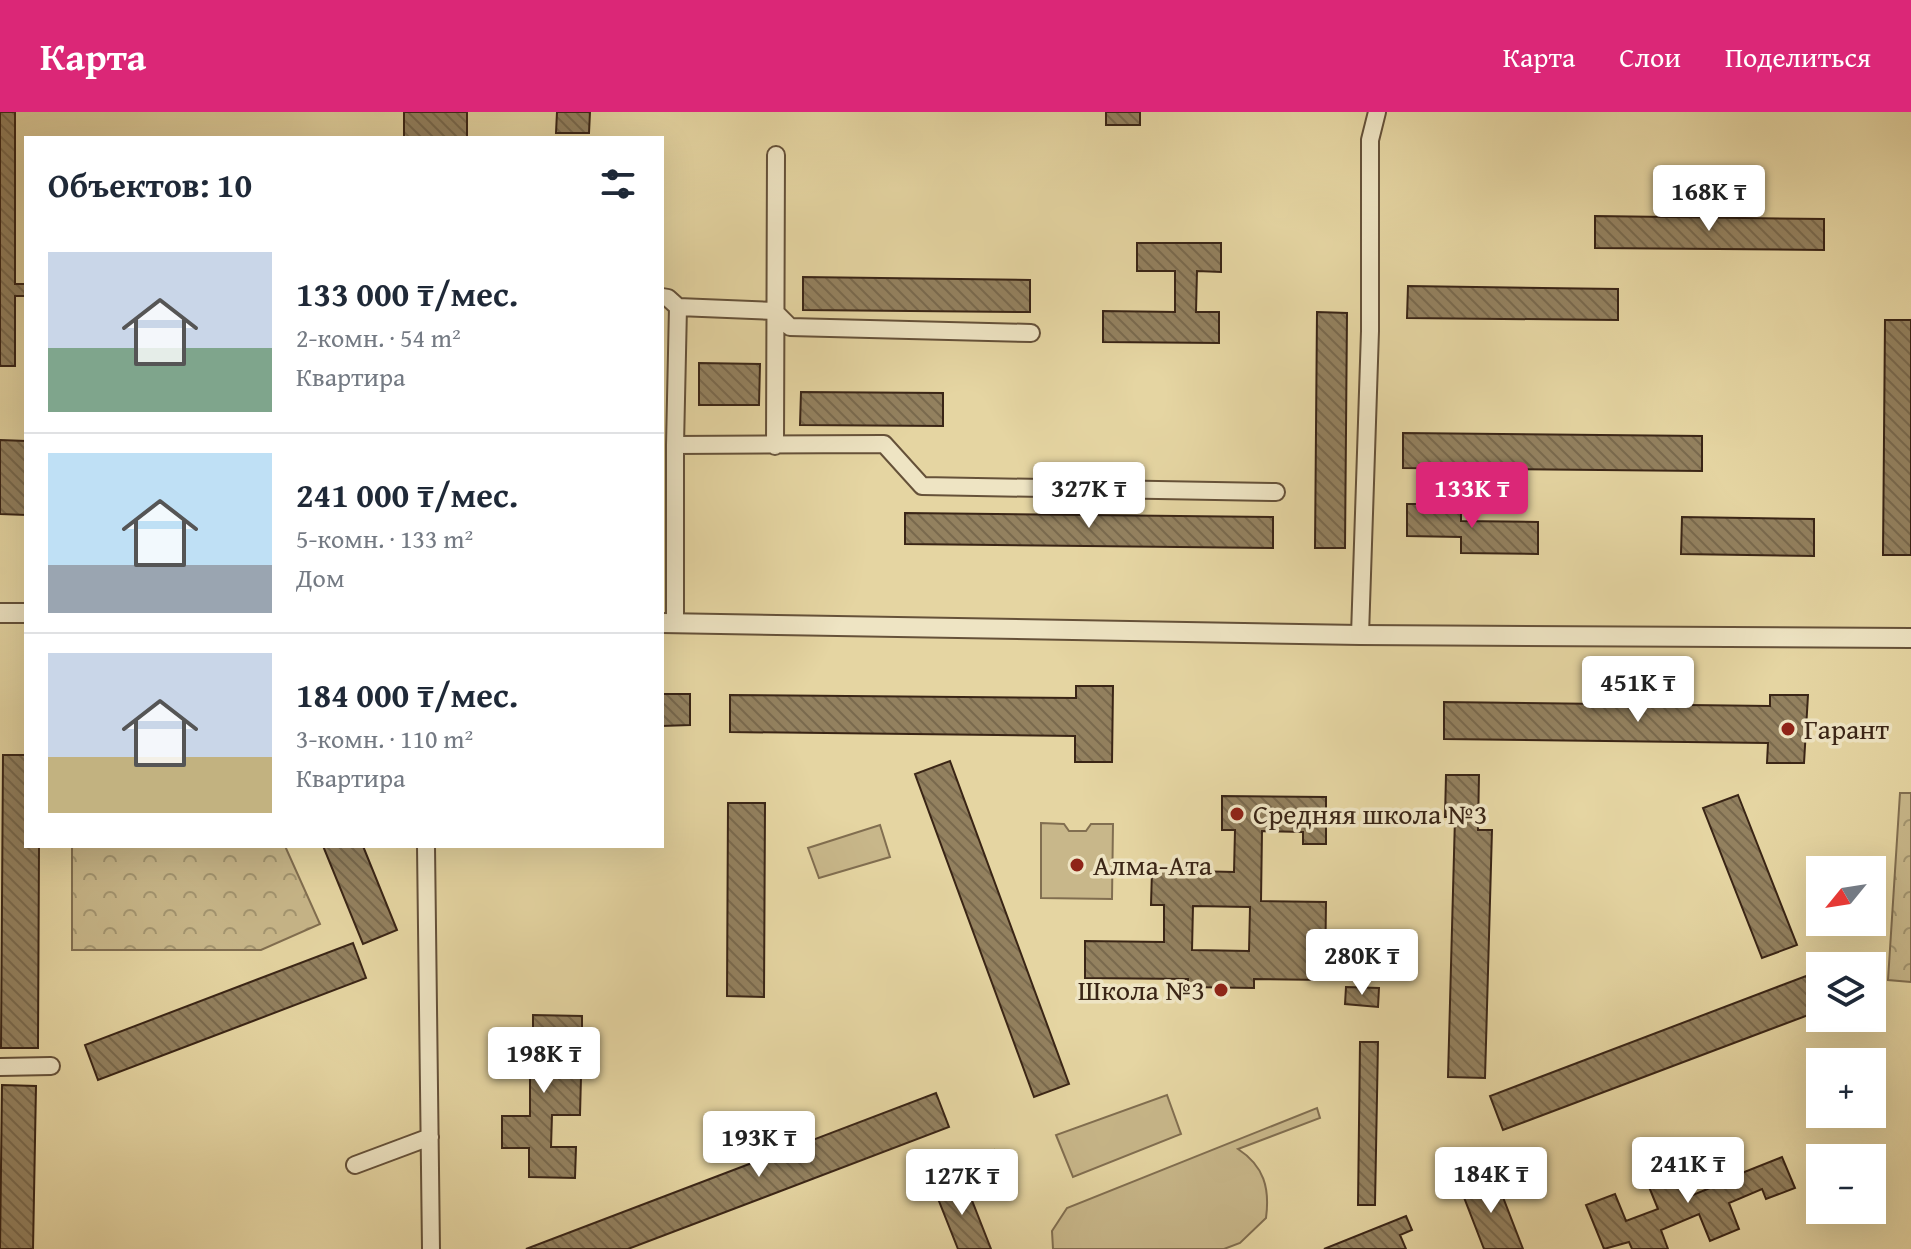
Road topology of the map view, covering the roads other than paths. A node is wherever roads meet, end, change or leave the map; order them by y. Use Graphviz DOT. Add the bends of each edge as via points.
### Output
graph roads {
  1 [pos="1377,112"];
  2 [pos="776,155"];
  3 [pos="664,297"];
  4 [pos="678,307"];
  5 [pos="774,311"];
  6 [pos="1031,333"];
  7 [pos="675,445"];
  8 [pos="775,446"];
  9 [pos="1276,492"];
  10 [pos="0,613"];
  11 [pos="24,613"];
  12 [pos="668,623"];
  13 [pos="1360,635"];
  14 [pos="1911,638"];
  15 [pos="426,848"];
  16 [pos="51,1066"];
  17 [pos="0,1067"];
  18 [pos="430,1137"];
  19 [pos="355,1165"];
  20 [pos="431,1249"];
  1 -- 13 [label="street" via="1370,140"];
  2 -- 5 [label="street"];
  3 -- 4 [label="street"];
  4 -- 5 [label="street"];
  4 -- 7 [label="street"];
  5 -- 6 [label="street" via="790,327"];
  5 -- 8 [label="street"];
  7 -- 8 [label="street"];
  7 -- 12 [label="street"];
  8 -- 9 [label="street" via="884,444 922,486"];
  10 -- 11 [label="street"];
  12 -- 13 [label="street"];
  13 -- 14 [label="street"];
  15 -- 18 [label="street"];
  16 -- 17 [label="street"];
  18 -- 19 [label="street"];
  18 -- 20 [label="street"];
}
